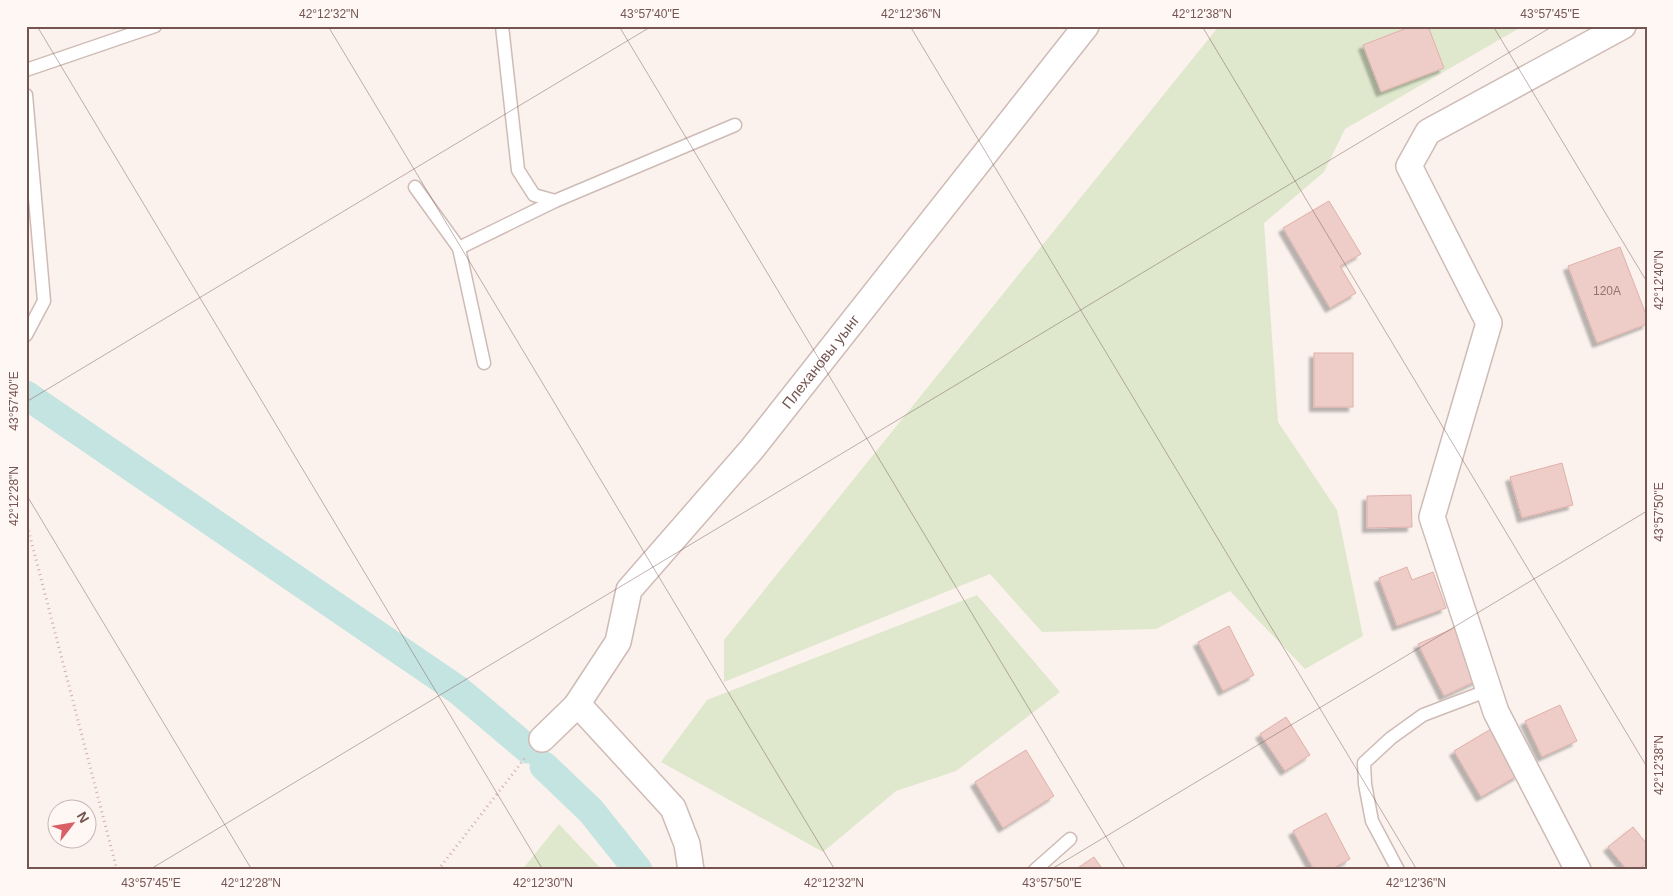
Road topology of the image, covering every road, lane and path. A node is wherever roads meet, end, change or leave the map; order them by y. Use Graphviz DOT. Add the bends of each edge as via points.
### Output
graph roads {
  1 [pos="155,26"];
  2 [pos="502,26"];
  3 [pos="1086,26"];
  4 [pos="1623,26"];
  5 [pos="26,70"];
  6 [pos="26,95"];
  7 [pos="735,124"];
  8 [pos="416,187"];
  9 [pos="555,201"];
  10 [pos="459,248"];
  11 [pos="26,335"];
  12 [pos="484,363"];
  13 [pos="26,521"];
  14 [pos="1489,690"];
  15 [pos="576,706"];
  16 [pos="542,739"];
  17 [pos="513,771"];
  18 [pos="1070,839"];
  19 [pos="117,870"];
  20 [pos="438,870"];
  21 [pos="691,870"];
  22 [pos="1035,870"];
  23 [pos="1398,870"];
  24 [pos="1578,870"];
  1 -- 5 [label="lane"];
  2 -- 9 [label="lane" via="518,170 534,195"];
  3 -- 15 [label="street, Плехановы уынг" via="752,449 629,590 618,642"];
  4 -- 14 [label="street" via="1428,132 1409,166 1489,323 1432,516"];
  6 -- 11 [label="lane" via="44,301"];
  7 -- 9 [label="lane"];
  8 -- 10 [label="lane"];
  9 -- 10 [label="lane"];
  10 -- 12 [label="lane"];
  13 -- 19 [label="path"];
  14 -- 23 [label="lane" via="1424,715 1390,738 1364,763 1372,821"];
  14 -- 24 [label="street" via="1496,712"];
  15 -- 16 [label="street, Плехановы уынг"];
  15 -- 21 [label="street" via="673,808 687,844"];
  17 -- 20 [label="path"];
  18 -- 22 [label="lane"];
}
